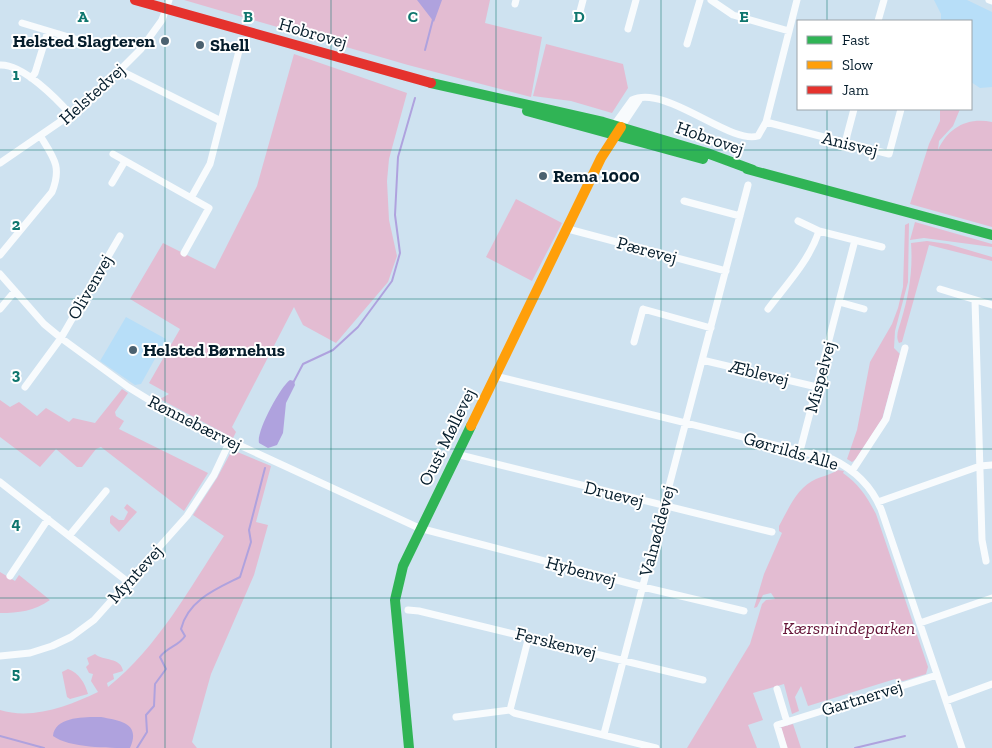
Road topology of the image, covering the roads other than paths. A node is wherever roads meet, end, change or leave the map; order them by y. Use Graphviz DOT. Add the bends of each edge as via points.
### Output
graph roads {
  1 [pos="135,0"];
  2 [pos="583,0"];
  3 [pos="636,0"];
  4 [pos="700,0"];
  5 [pos="711,0"];
  6 [pos="797,0"];
  7 [pos="884,0"];
  8 [pos="168,4"];
  9 [pos="722,4"];
  10 [pos="578,19"];
  11 [pos="878,20"];
  12 [pos="22,23"];
  13 [pos="628,30"];
  14 [pos="48,31"];
  15 [pos="789,31"];
  16 [pos="92,44"];
  17 [pos="687,44"];
  18 [pos="240,46"];
  19 [pos="0,65"];
  20 [pos="119,70"];
  21 [pos="31,78"];
  22 [pos="854,110"];
  23 [pos="901,110"];
  24 [pos="72,116"];
  25 [pos="220,121"];
  26 [pos="766,122"];
  27 [pos="615,130"];
  28 [pos="41,137"];
  29 [pos="845,143"];
  30 [pos="113,154"];
  31 [pos="125,161"];
  32 [pos="0,163"];
  33 [pos="112,182"];
  34 [pos="748,185"];
  35 [pos="191,198"];
  36 [pos="684,201"];
  37 [pos="740,216"];
  38 [pos="798,220"];
  39 [pos="568,229"];
  40 [pos="819,231"];
  41 [pos="992,235"];
  42 [pos="120,236"];
  43 [pos="856,240"];
  44 [pos="882,247"];
  45 [pos="184,253"];
  46 [pos="0,255"];
  47 [pos="726,271"];
  48 [pos="0,274"];
  49 [pos="940,290"];
  50 [pos="15,291"];
  51 [pos="975,300"];
  52 [pos="839,302"];
  53 [pos="992,305"];
  54 [pos="0,309"];
  55 [pos="768,309"];
  56 [pos="864,309"];
  57 [pos="711,328"];
  58 [pos="61,338"];
  59 [pos="634,342"];
  60 [pos="905,348"];
  61 [pos="702,360"];
  62 [pos="495,376"];
  63 [pos="25,387"];
  64 [pos="817,387"];
  65 [pos="686,423"];
  66 [pos="230,441"];
  67 [pos="800,451"];
  68 [pos="456,454"];
  69 [pos="992,465"];
  70 [pos="980,466"];
  71 [pos="852,471"];
  72 [pos="0,482"];
  73 [pos="106,491"];
  74 [pos="878,502"];
  75 [pos="664,506"];
  76 [pos="48,519"];
  77 [pos="420,528"];
  78 [pos="772,532"];
  79 [pos="69,536"];
  80 [pos="986,561"];
  81 [pos="10,576"];
  82 [pos="128,582"];
  83 [pos="643,587"];
  84 [pos="992,598"];
  85 [pos="408,610"];
  86 [pos="744,611"];
  87 [pos="920,623"];
  88 [pos="529,636"];
  89 [pos="0,656"];
  90 [pos="624,659"];
  91 [pos="937,675"];
  92 [pos="703,680"];
  93 [pos="992,684"];
  94 [pos="776,689"];
  95 [pos="946,701"];
  96 [pos="510,710"];
  97 [pos="456,716"];
  98 [pos="787,722"];
  99 [pos="604,734"];
  100 [pos="409,748"];
  101 [pos="656,748"];
  102 [pos="784,748"];
  103 [pos="962,748"];
  1 -- 8 [label="main road, Hobrovej"];
  2 -- 10 [label="street"];
  3 -- 13 [label="street"];
  4 -- 17 [label="street"];
  5 -- 9 [label="street"];
  6 -- 15 [label="street"];
  7 -- 11 [label="street"];
  8 -- 20 [label="street, Helstedvej" via="151,36"];
  8 -- 27 [label="main road, Hobrovej" via="482,96"];
  9 -- 15 [label="street" via="747,20"];
  12 -- 14 [label="street"];
  14 -- 16 [label="street"];
  14 -- 21 [label="street"];
  15 -- 26 [label="street"];
  18 -- 25 [label="street"];
  19 -- 21 [label="street" via="18,69"];
  20 -- 24 [label="street, Helstedvej"];
  20 -- 25 [label="street"];
  21 -- 24 [label="street"];
  22 -- 29 [label="street"];
  23 -- 29 [label="street, Anisvej" via="889,154"];
  24 -- 28 [label="street, Helstedvej"];
  25 -- 35 [label="street" via="210,164"];
  26 -- 27 [label="street" via="758,136 751,137 648,96 634,106"];
  26 -- 29 [label="street, Anisvej"];
  27 -- 39 [label="main road, Oust Møllevej"];
  27 -- 41 [label="main road, Hobrovej"];
  28 -- 32 [label="street, Helstedvej"];
  28 -- 46 [label="street" via="56,162 56,182 52,192"];
  30 -- 31 [label="street"];
  31 -- 33 [label="street"];
  31 -- 35 [label="street"];
  34 -- 37 [label="street, Valnøddevej"];
  35 -- 45 [label="street" via="209,208"];
  36 -- 37 [label="street"];
  37 -- 47 [label="street, Valnøddevej"];
  38 -- 40 [label="street"];
  39 -- 47 [label="street, Pærevej"];
  39 -- 62 [label="main road, Oust Møllevej"];
  40 -- 43 [label="street"];
  40 -- 55 [label="street" via="802,265"];
  42 -- 58 [label="street, Olivenvej"];
  43 -- 44 [label="street"];
  43 -- 52 [label="street, Mispelvej"];
  47 -- 57 [label="street, Valnøddevej"];
  48 -- 50 [label="street, Rønnebærvej"];
  49 -- 51 [label="street"];
  50 -- 54 [label="street"];
  50 -- 58 [label="street, Rønnebærvej"];
  51 -- 53 [label="street"];
  51 -- 70 [label="street"];
  52 -- 56 [label="street"];
  52 -- 64 [label="street, Mispelvej"];
  57 -- 59 [label="street" via="643,310"];
  57 -- 61 [label="street, Valnøddevej"];
  58 -- 63 [label="street, Olivenvej"];
  58 -- 66 [label="street, Rønnebærvej" via="142,396"];
  60 -- 71 [label="street" via="886,419"];
  61 -- 64 [label="street, Æblevej"];
  61 -- 65 [label="street, Valnøddevej"];
  62 -- 65 [label="street, Gørrilds Alle"];
  62 -- 68 [label="main road, Oust Møllevej"];
  64 -- 67 [label="street, Mispelvej"];
  65 -- 67 [label="street, Gørrilds Alle"];
  65 -- 75 [label="street, Valnøddevej"];
  66 -- 77 [label="street, Rønnebærvej"];
  66 -- 82 [label="street, Myntevej" via="209,483 187,516"];
  67 -- 71 [label="street, Gørrilds Alle" via="832,459"];
  68 -- 75 [label="street, Druevej"];
  68 -- 77 [label="main road, Oust Møllevej"];
  69 -- 70 [label="street"];
  70 -- 74 [label="street"];
  70 -- 80 [label="street" via="982,540"];
  71 -- 74 [label="street, Gørrilds Alle" via="870,488"];
  72 -- 76 [label="street"];
  73 -- 79 [label="street"];
  74 -- 87 [label="street, Gørrilds Alle"];
  75 -- 78 [label="street, Druevej"];
  75 -- 83 [label="street, Valnøddevej"];
  76 -- 79 [label="street"];
  76 -- 81 [label="street"];
  77 -- 83 [label="street, Hybenvej"];
  77 -- 100 [label="main road, Oust Møllevej" via="403,566 395,600"];
  79 -- 82 [label="street"];
  82 -- 89 [label="street, Myntevej" via="94,620 71,637 30,653"];
  83 -- 86 [label="street, Hybenvej"];
  83 -- 90 [label="street, Valnøddevej"];
  84 -- 87 [label="street"];
  85 -- 88 [label="street, Ferskenvej"];
  87 -- 91 [label="street, Gørrilds Alle"];
  88 -- 90 [label="street, Ferskenvej"];
  88 -- 96 [label="street"];
  90 -- 92 [label="street, Ferskenvej"];
  90 -- 99 [label="street, Valnøddevej"];
  91 -- 95 [label="street, Gørrilds Alle"];
  91 -- 98 [label="street, Gartnervej"];
  93 -- 95 [label="street"];
  94 -- 98 [label="street"];
  95 -- 103 [label="street, Gørrilds Alle"];
  96 -- 97 [label="street"];
  96 -- 99 [label="street"];
  98 -- 102 [label="street" via="777,725"];
  99 -- 101 [label="street"];
}
